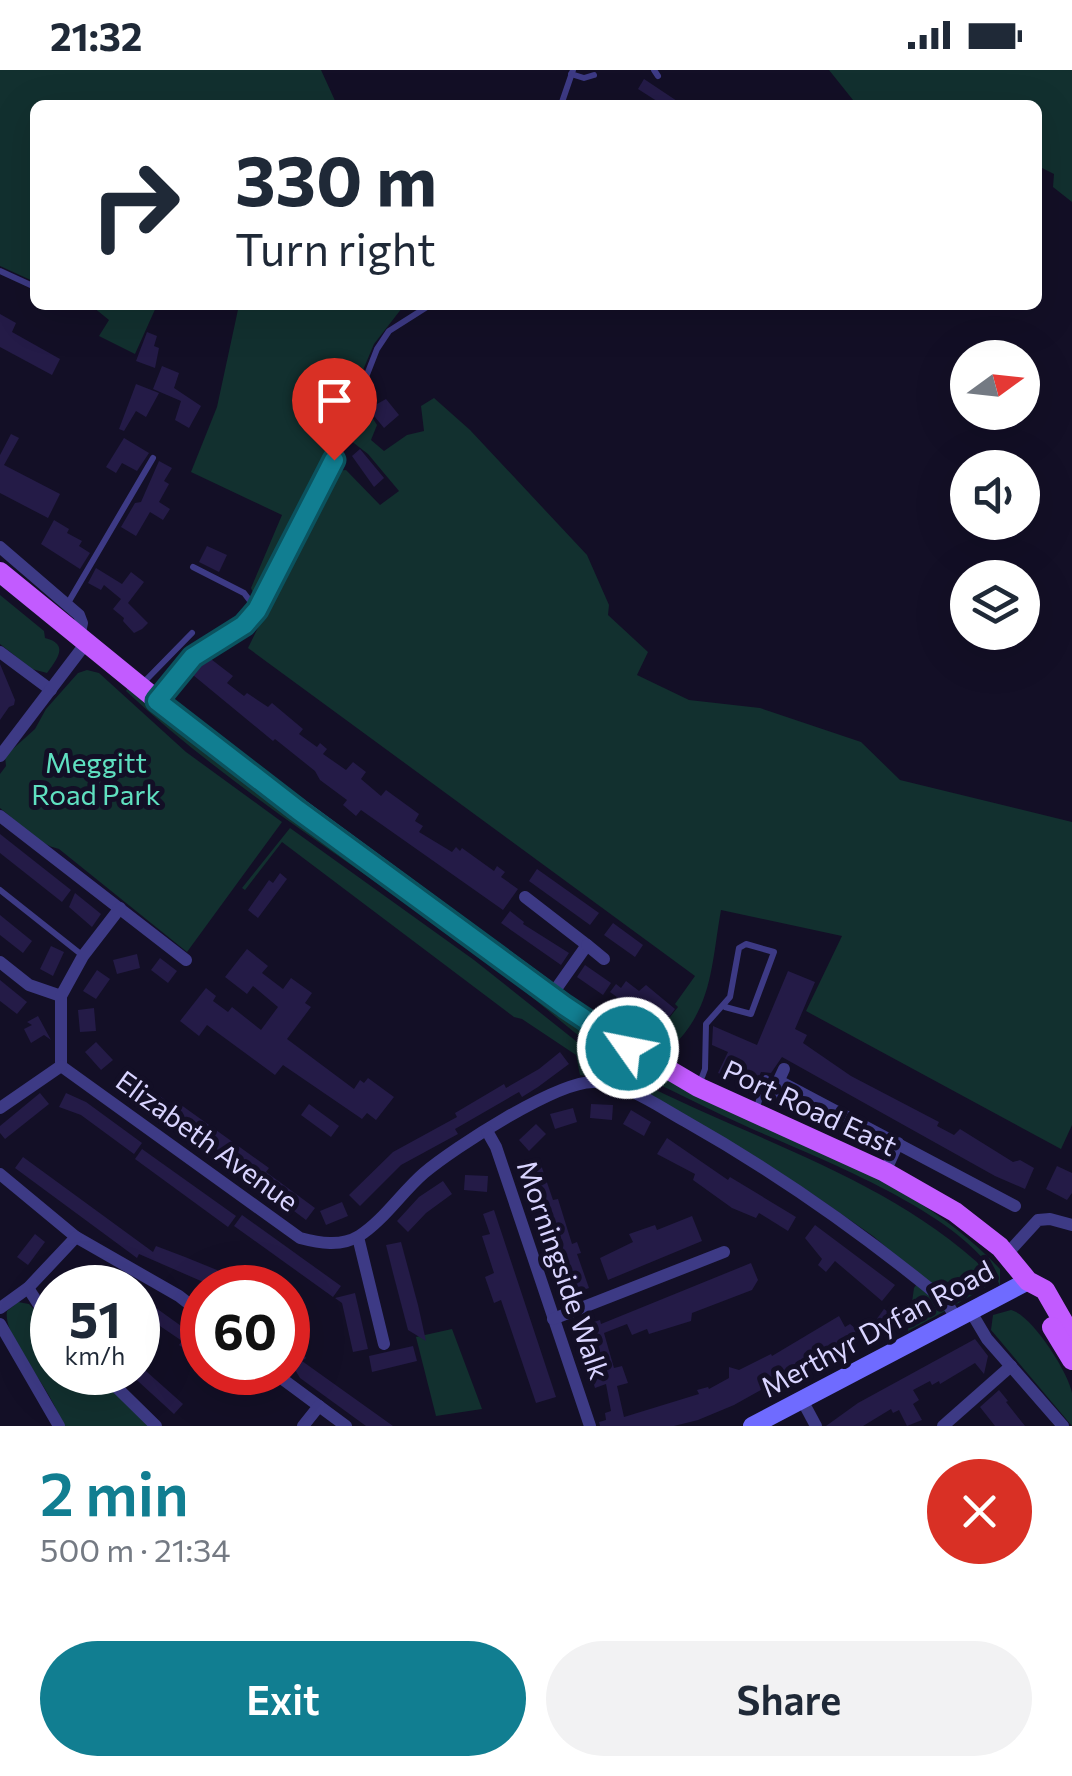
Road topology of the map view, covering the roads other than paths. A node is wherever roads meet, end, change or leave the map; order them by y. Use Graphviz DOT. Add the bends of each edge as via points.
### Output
graph roads {
  1 [pos="572,72"];
  2 [pos="594,74"];
  3 [pos="563,100"];
  4 [pos="0,271"];
  5 [pos="30,285"];
  6 [pos="422,310"];
  7 [pos="153,458"];
  8 [pos="0,547"];
  9 [pos="193,567"];
  10 [pos="0,572"];
  11 [pos="68,604"];
  12 [pos="257,610"];
  13 [pos="192,632"];
  14 [pos="82,640"];
  15 [pos="0,652"];
  16 [pos="140,687"];
  17 [pos="51,690"];
  18 [pos="157,701"];
  19 [pos="0,756"];
  20 [pos="0,816"];
  21 [pos="0,890"];
  22 [pos="529,905"];
  23 [pos="120,908"];
  24 [pos="587,945"];
  25 [pos="83,956"];
  26 [pos="604,958"];
  27 [pos="186,960"];
  28 [pos="0,962"];
  29 [pos="61,996"];
  30 [pos="551,996"];
  31 [pos="724,1007"];
  32 [pos="61,1066"];
  33 [pos="776,1076"];
  34 [pos="698,1087"];
  35 [pos="772,1096"];
  36 [pos="0,1108"];
  37 [pos="754,1113"];
  38 [pos="487,1131"];
  39 [pos="898,1143"];
  40 [pos="885,1172"];
  41 [pos="0,1174"];
  42 [pos="1015,1206"];
  43 [pos="1072,1225"];
  44 [pos="76,1236"];
  45 [pos="358,1238"];
  46 [pos="724,1252"];
  47 [pos="1006,1254"];
  48 [pos="1028,1281"];
  49 [pos="28,1288"];
  50 [pos="30,1291"];
  51 [pos="180,1297"];
  52 [pos="0,1308"];
  53 [pos="964,1315"];
  54 [pos="553,1320"];
  55 [pos="0,1324"];
  56 [pos="1072,1337"];
  57 [pos="384,1344"];
  58 [pos="1072,1360"];
  59 [pos="1011,1366"];
  60 [pos="124,1395"];
  61 [pos="303,1395"];
  62 [pos="802,1400"];
  63 [pos="318,1406"];
  64 [pos="59,1426"];
  65 [pos="156,1426"];
  66 [pos="303,1426"];
  67 [pos="346,1426"];
  68 [pos="590,1426"];
  69 [pos="752,1426"];
  70 [pos="816,1426"];
  71 [pos="943,1426"];
  72 [pos="1063,1426"];
  1 -- 2 [label="lane"];
  1 -- 3 [label="lane"];
  4 -- 5 [label="lane"];
  6 -- 12 [label="lane" via="389,331 377,349 331,468"];
  7 -- 11 [label="lane"];
  8 -- 11 [label="street"];
  9 -- 12 [label="lane" via="244,593"];
  10 -- 14 [label="main road, Port Road East"];
  11 -- 14 [label="street" via="80,617"];
  12 -- 18 [label="lane" via="193,657"];
  13 -- 16 [label="lane"];
  14 -- 16 [label="main road, Port Road East"];
  14 -- 17 [label="street"];
  15 -- 17 [label="street"];
  16 -- 18 [label="main road, Port Road East"];
  17 -- 19 [label="street"];
  18 -- 30 [label="main road, Port Road East"];
  20 -- 23 [label="street"];
  21 -- 25 [label="lane"];
  22 -- 24 [label="street"];
  23 -- 25 [label="street"];
  23 -- 27 [label="street"];
  24 -- 26 [label="street"];
  24 -- 30 [label="street"];
  25 -- 29 [label="street"];
  28 -- 29 [label="street" via="29,984"];
  29 -- 32 [label="street"];
  30 -- 34 [label="main road, Port Road East"];
  31 -- 31 [label="lane" via="739,948 774,952 751,1014"];
  31 -- 34 [label="lane" via="706,1024"];
  32 -- 36 [label="street"];
  32 -- 45 [label="street, Elizabeth Avenue" via="300,1238 325,1245"];
  33 -- 35 [label="street"];
  33 -- 37 [label="lane"];
  33 -- 39 [label="street"];
  34 -- 37 [label="main road, Port Road East"];
  37 -- 40 [label="main road, Port Road East"];
  38 -- 45 [label="street" via="425,1172"];
  38 -- 53 [label="street" via="577,1083 628,1090 854,1228"];
  38 -- 54 [label="street, Morningside Walk"];
  39 -- 40 [label="street"];
  39 -- 42 [label="street"];
  40 -- 47 [label="main road, Port Road East" via="955,1212"];
  41 -- 44 [label="street"];
  43 -- 47 [label="street" via="1038,1220"];
  44 -- 49 [label="street"];
  44 -- 51 [label="street"];
  45 -- 57 [label="street"];
  46 -- 54 [label="street"];
  47 -- 48 [label="main road, Port Road East"];
  48 -- 53 [label="street, Merthyr Dyfan Road"];
  48 -- 56 [label="main road" via="1044,1290"];
  48 -- 58 [label="main road"];
  49 -- 50 [label="street"];
  49 -- 52 [label="street"];
  53 -- 59 [label="street"];
  53 -- 62 [label="street, Merthyr Dyfan Road"];
  54 -- 68 [label="street, Morningside Walk"];
  55 -- 64 [label="street"];
  59 -- 71 [label="street"];
  59 -- 72 [label="street"];
  60 -- 65 [label="street"];
  61 -- 63 [label="street"];
  62 -- 69 [label="street, Merthyr Dyfan Road"];
  62 -- 70 [label="street"];
  63 -- 66 [label="street"];
  63 -- 67 [label="street"];
}
